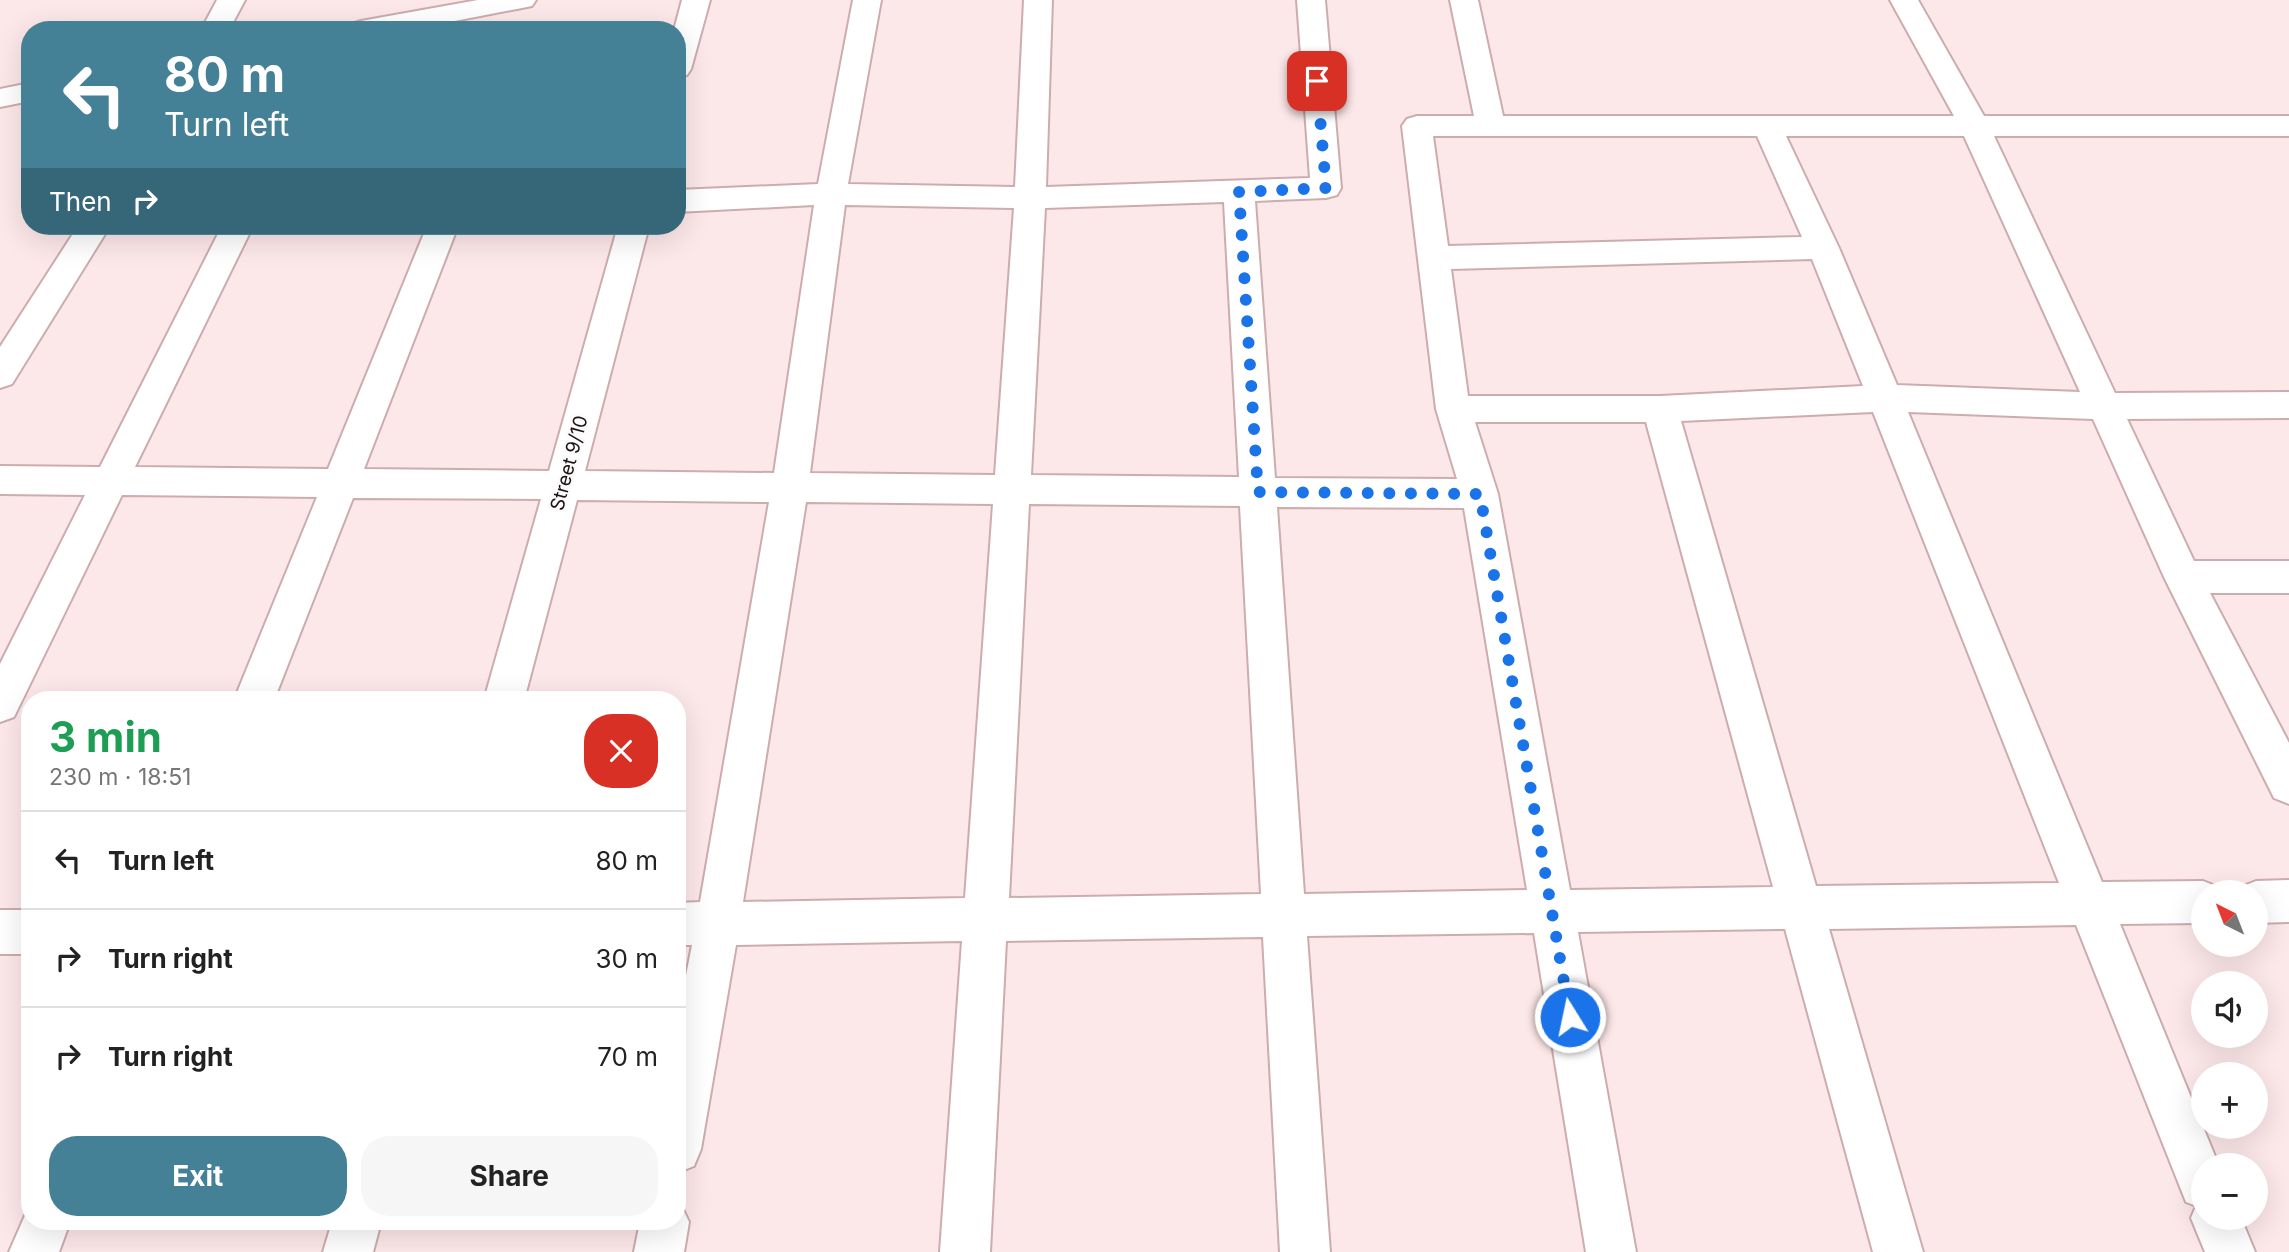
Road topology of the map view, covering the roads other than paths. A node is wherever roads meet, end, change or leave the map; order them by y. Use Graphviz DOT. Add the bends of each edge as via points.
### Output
graph roads {
  1 [pos="231,0"];
  2 [pos="522,0"];
  3 [pos="533,0"];
  4 [pos="696,0"];
  5 [pos="867,0"];
  6 [pos="1038,0"];
  7 [pos="1311,0"];
  8 [pos="1464,0"];
  9 [pos="1904,0"];
  10 [pos="220,21"];
  11 [pos="409,21"];
  12 [pos="525,21"];
  13 [pos="686,36"];
  14 [pos="21,94"];
  15 [pos="0,98"];
  16 [pos="1490,125"];
  17 [pos="1767,126"];
  18 [pos="2289,126"];
  19 [pos="1975,127"];
  20 [pos="1239,192"];
  21 [pos="831,194"];
  22 [pos="1030,198"];
  23 [pos="686,201"];
  24 [pos="88,235"];
  25 [pos="233,235"];
  26 [pos="439,235"];
  27 [pos="632,235"];
  28 [pos="1823,248"];
  29 [pos="1433,258"];
  30 [pos="0,322"];
  31 [pos="33,322"];
  32 [pos="0,375"];
  33 [pos="1885,398"];
  34 [pos="2289,404"];
  35 [pos="2103,406"];
  36 [pos="1453,409"];
  37 [pos="1660,409"];
  38 [pos="0,480"];
  39 [pos="111,481"];
  40 [pos="341,483"];
  41 [pos="563,485"];
  42 [pos="790,487"];
  43 [pos="1011,489"];
  44 [pos="1258,492"];
  45 [pos="1480,494"];
  46 [pos="2183,577"];
  47 [pos="2289,577"];
  48 [pos="258,691"];
  49 [pos="506,691"];
  50 [pos="0,704"];
  51 [pos="2289,785"];
  52 [pos="2289,901"];
  53 [pos="2191,902"];
  54 [pos="2268,902"];
  55 [pos="2090,904"];
  56 [pos="1801,909"];
  57 [pos="1552,913"];
  58 [pos="1284,916"];
  59 [pos="985,920"];
  60 [pos="698,923"];
  61 [pos="0,932"];
  62 [pos="21,932"];
  63 [pos="686,1052"];
  64 [pos="2191,1155"];
  65 [pos="43,1230"];
  66 [pos="355,1230"];
  67 [pos="663,1230"];
  68 [pos="2222,1230"];
  69 [pos="34,1252"];
  70 [pos="348,1252"];
  71 [pos="659,1252"];
  72 [pos="965,1252"];
  73 [pos="1305,1252"];
  74 [pos="1611,1252"];
  75 [pos="1898,1252"];
  76 [pos="2230,1252"];
  1 -- 10 [label="street"];
  2 -- 11 [label="street"];
  3 -- 12 [label="street"];
  4 -- 13 [label="street"];
  5 -- 21 [label="street"];
  6 -- 22 [label="street"];
  7 -- 20 [label="street" via="1326,188"];
  8 -- 16 [label="street"];
  9 -- 19 [label="street"];
  14 -- 15 [label="street"];
  16 -- 17 [label="street"];
  16 -- 29 [label="street" via="1417,126"];
  17 -- 19 [label="street"];
  17 -- 28 [label="street"];
  18 -- 19 [label="street"];
  19 -- 35 [label="street"];
  20 -- 22 [label="street"];
  20 -- 44 [label="street"];
  21 -- 22 [label="street"];
  21 -- 23 [label="street"];
  21 -- 42 [label="street"];
  22 -- 43 [label="street"];
  24 -- 31 [label="street"];
  25 -- 39 [label="street"];
  26 -- 40 [label="street"];
  27 -- 41 [label="street, Street 9/10"];
  28 -- 29 [label="street"];
  28 -- 33 [label="street"];
  29 -- 36 [label="street"];
  30 -- 31 [label="street"];
  31 -- 32 [label="street"];
  33 -- 35 [label="street"];
  33 -- 37 [label="street"];
  33 -- 55 [label="street"];
  34 -- 35 [label="street"];
  35 -- 46 [label="street"];
  36 -- 37 [label="street"];
  36 -- 45 [label="street"];
  37 -- 56 [label="street"];
  38 -- 39 [label="street"];
  39 -- 40 [label="street"];
  39 -- 50 [label="street"];
  40 -- 41 [label="street"];
  40 -- 48 [label="street"];
  41 -- 42 [label="street"];
  41 -- 49 [label="street, Street 9/10"];
  42 -- 43 [label="street"];
  42 -- 60 [label="street"];
  43 -- 44 [label="street"];
  43 -- 59 [label="street"];
  44 -- 45 [label="street"];
  44 -- 58 [label="street"];
  45 -- 57 [label="street"];
  46 -- 47 [label="street"];
  46 -- 51 [label="street"];
  52 -- 54 [label="street"];
  53 -- 55 [label="street"];
  55 -- 56 [label="street"];
  55 -- 64 [label="street"];
  56 -- 57 [label="street"];
  56 -- 75 [label="street"];
  57 -- 58 [label="street"];
  57 -- 74 [label="street"];
  58 -- 59 [label="street"];
  58 -- 73 [label="street"];
  59 -- 60 [label="street"];
  59 -- 72 [label="street"];
  60 -- 63 [label="street"];
  61 -- 62 [label="street"];
  65 -- 69 [label="street"];
  66 -- 70 [label="street"];
  67 -- 71 [label="street"];
  68 -- 76 [label="street"];
}
